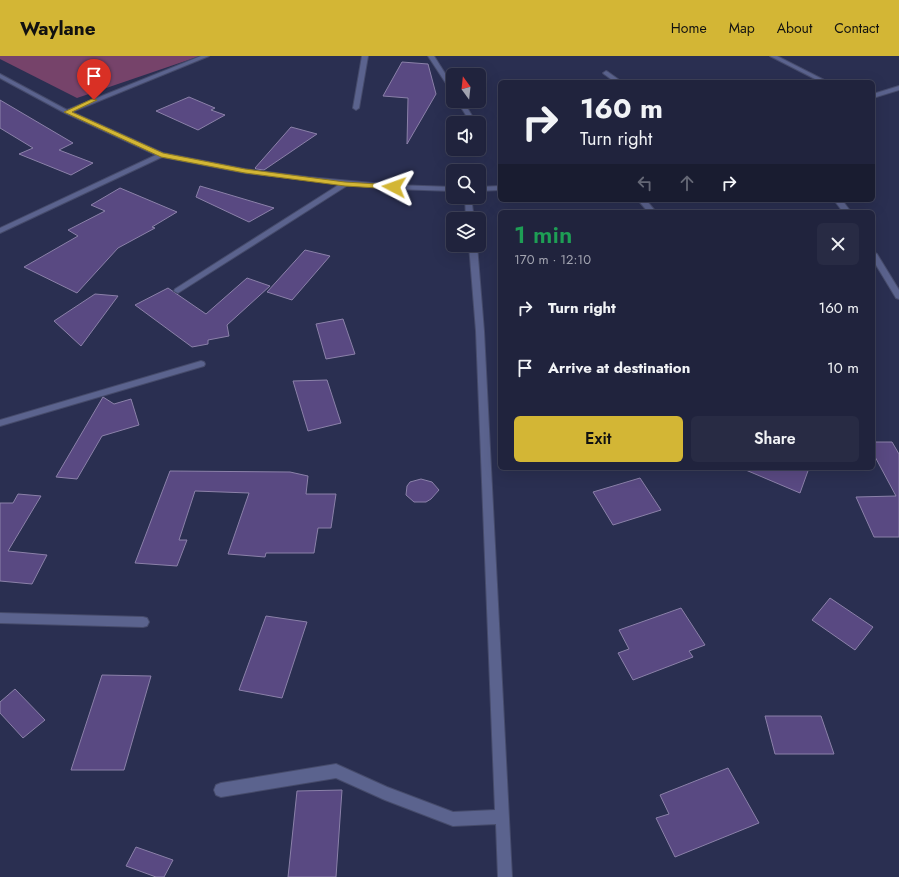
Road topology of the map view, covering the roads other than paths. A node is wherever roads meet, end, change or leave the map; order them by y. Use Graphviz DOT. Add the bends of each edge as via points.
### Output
graph roads {
  1 [pos="206,56"];
  2 [pos="365,56"];
  3 [pos="431,56"];
  4 [pos="773,56"];
  5 [pos="606,73"];
  6 [pos="0,76"];
  7 [pos="446,79"];
  8 [pos="616,80"];
  9 [pos="821,80"];
  10 [pos="899,88"];
  11 [pos="875,95"];
  12 [pos="356,108"];
  13 [pos="67,112"];
  14 [pos="161,155"];
  15 [pos="345,184"];
  16 [pos="498,188"];
  17 [pos="446,189"];
  18 [pos="486,189"];
  19 [pos="644,202"];
  20 [pos="650,210"];
  21 [pos="0,231"];
  22 [pos="473,252"];
  23 [pos="875,257"];
  24 [pos="178,291"];
  25 [pos="899,296"];
  26 [pos="201,364"];
  27 [pos="0,423"];
  28 [pos="0,618"];
  29 [pos="143,622"];
  30 [pos="221,790"];
  31 [pos="502,817"];
  32 [pos="504,877"];
  1 -- 13 [label="street"];
  2 -- 12 [label="street"];
  3 -- 7 [label="street"];
  4 -- 9 [label="street"];
  5 -- 8 [label="street"];
  6 -- 13 [label="street"];
  10 -- 11 [label="street"];
  13 -- 14 [label="street"];
  14 -- 15 [label="street" via="245,171"];
  14 -- 21 [label="street"];
  15 -- 17 [label="street"];
  15 -- 24 [label="street"];
  16 -- 18 [label="street"];
  19 -- 20 [label="street"];
  22 -- 31 [label="street" via="480,331"];
  23 -- 25 [label="street"];
  26 -- 27 [label="street"];
  28 -- 29 [label="street"];
  30 -- 31 [label="street" via="336,771 453,819"];
  31 -- 32 [label="street"];
}
